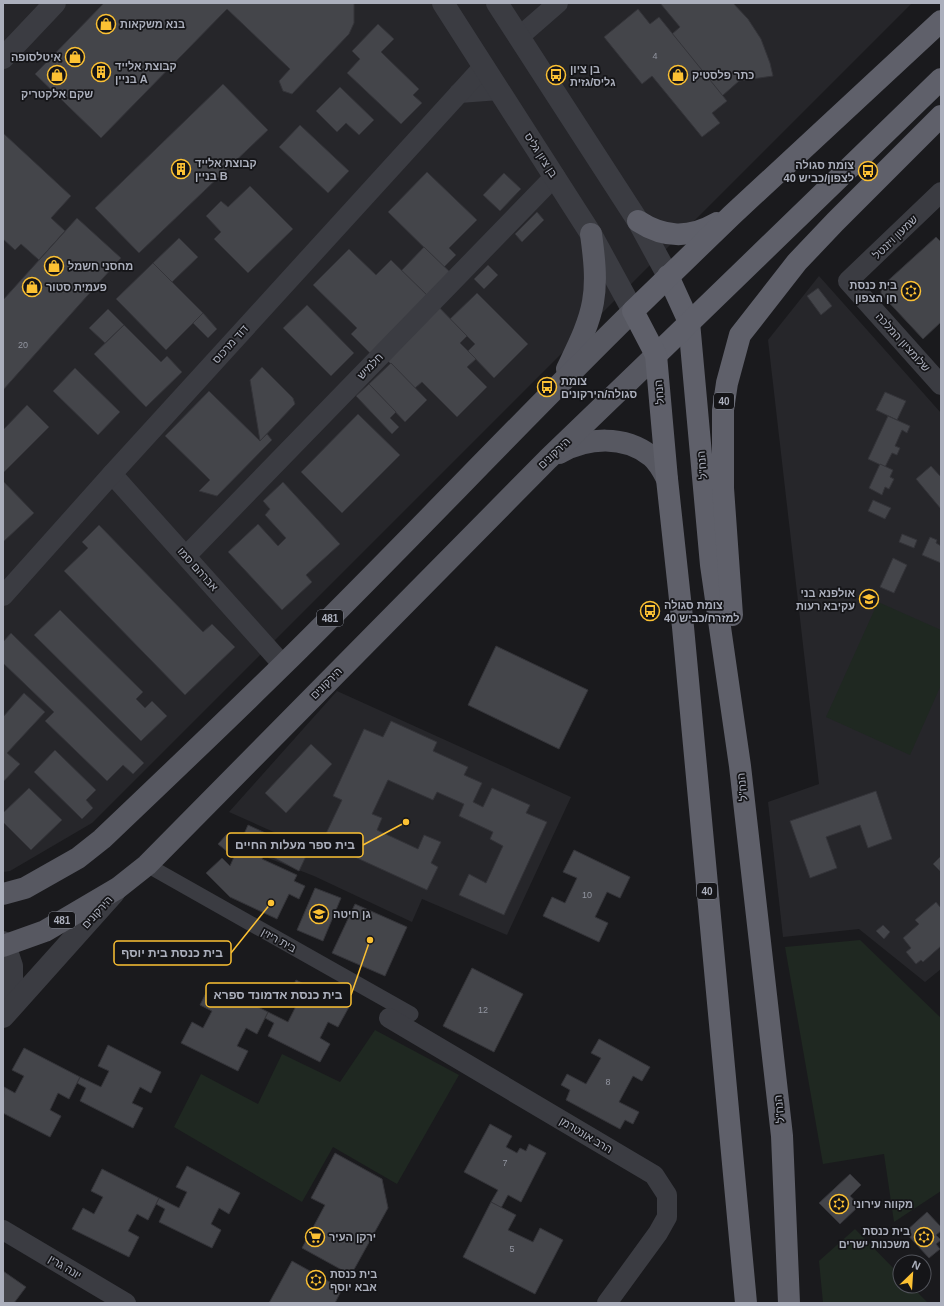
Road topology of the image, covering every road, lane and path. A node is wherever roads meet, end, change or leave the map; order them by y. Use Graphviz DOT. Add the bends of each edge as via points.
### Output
graph roads {
  1 [pos="54,3"];
  2 [pos="443,3"];
  3 [pos="497,3"];
  4 [pos="558,3"];
  5 [pos="941,21"];
  6 [pos="519,37"];
  7 [pos="5,54"];
  8 [pos="484,66"];
  9 [pos="941,79"];
  10 [pos="499,90"];
  11 [pos="459,93"];
  12 [pos="941,116"];
  13 [pos="555,176"];
  14 [pos="941,192"];
  15 [pos="732,215"];
  16 [pos="638,221"];
  17 [pos="591,234"];
  18 [pos="668,276"];
  19 [pos="848,281"];
  20 [pos="633,311"];
  21 [pos="689,322"];
  22 [pos="656,355"];
  23 [pos="560,383"];
  24 [pos="941,385"];
  25 [pos="548,459"];
  26 [pos="112,474"];
  27 [pos="667,479"];
  28 [pos="186,556"];
  29 [pos="3,596"];
  30 [pos="283,665"];
  31 [pos="740,766"];
  32 [pos="147,865"];
  33 [pos="118,888"];
  34 [pos="3,894"];
  35 [pos="4,944"];
  36 [pos="412,1014"];
  37 [pos="3,1016"];
  38 [pos="389,1018"];
  39 [pos="3,1230"];
  40 [pos="126,1303"];
  41 [pos="607,1303"];
  42 [pos="746,1303"];
  43 [pos="789,1303"];
  1 -- 7 [label="street"];
  2 -- 8 [label="street, בן ציון גליס"];
  3 -- 6 [label="street"];
  4 -- 6 [label="street"];
  5 -- 15 [label="highway"];
  6 -- 16 [label="street"];
  8 -- 10 [label="street, בן ציון גליס"];
  8 -- 11 [label="street, דוד מרכוס"];
  9 -- 21 [label="highway"];
  10 -- 11 [label="street"];
  10 -- 13 [label="street, בן ציון גליס"];
  11 -- 26 [label="street, דוד מרכוס"];
  12 -- 31 [label="highway, 40" via="797,262 740,335 723,410 723,488"];
  13 -- 17 [label="street, בן ציון גליס"];
  13 -- 28 [label="street, חלמיש"];
  14 -- 19 [label="street, שמעון ויזנטל"];
  15 -- 16 [label="highway" via="701,231 673,235"];
  15 -- 18 [label="highway"];
  16 -- 18 [label="street"];
  17 -- 20 [label="street, בן ציון גליס"];
  17 -- 23 [label="main road" via="595,283 593,303 578,346"];
  18 -- 20 [label="highway"];
  18 -- 21 [label="highway, הנח\"ל / 40"];
  19 -- 24 [label="street, שלומציון המלכה"];
  20 -- 22 [label="highway, הנחל / 40"];
  20 -- 23 [label="main road, 481"];
  21 -- 22 [label="highway"];
  21 -- 31 [label="highway, הנח\"ל / 40" via="711,565"];
  22 -- 25 [label="main road, הירקונים / 481"];
  22 -- 27 [label="highway, הנחל / 40"];
  23 -- 30 [label="main road, 481"];
  25 -- 27 [label="main road" via="582,443 620,441 637,447 652,457"];
  25 -- 32 [label="main road, הירקונים / 481"];
  26 -- 28 [label="street, אברהם סמו"];
  26 -- 29 [label="street, דוד מרכוס"];
  27 -- 42 [label="highway, 40" via="684,635"];
  28 -- 30 [label="street, אברהם סמו"];
  30 -- 34 [label="main road, 481" via="102,839 78,858 25,888"];
  31 -- 43 [label="highway, הנח\"ל / 40" via="782,1136"];
  32 -- 33 [label="main road, הירקונים / 481"];
  32 -- 36 [label="street, בית ריזין"];
  33 -- 35 [label="main road, 481" via="45,931"];
  33 -- 37 [label="street, הירקונים"];
  35 -- 37 [label="street" via="12,966 12,986"];
  38 -- 41 [label="street, הרב אונטרמן" via="654,1175 667,1195 667,1217"];
  39 -- 40 [label="street, יונה גרין"];
}
